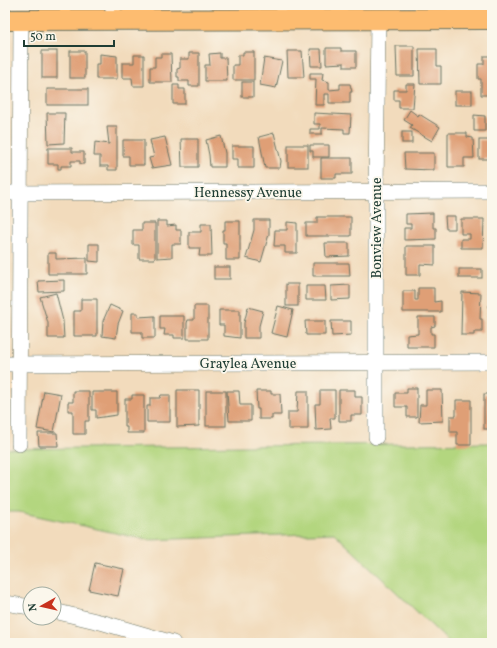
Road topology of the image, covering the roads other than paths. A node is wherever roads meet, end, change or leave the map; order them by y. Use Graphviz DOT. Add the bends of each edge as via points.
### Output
graph roads {
  1 [pos="284,12"];
  2 [pos="455,12"];
  3 [pos="113,13"];
  4 [pos="492,19"];
  5 [pos="13,20"];
  6 [pos="378,20"];
  7 [pos="376,191"];
  8 [pos="492,191"];
  9 [pos="12,193"];
  10 [pos="375,362"];
  11 [pos="492,362"];
  12 [pos="12,364"];
  13 [pos="376,437"];
  14 [pos="19,444"];
  15 [pos="5,603"];
  16 [pos="22,606"];
  17 [pos="62,613"];
  18 [pos="173,643"];
  1 -- 3 [label="main road"];
  1 -- 6 [label="main road"];
  2 -- 4 [label="main road"];
  2 -- 6 [label="main road"];
  3 -- 5 [label="main road"];
  5 -- 9 [label="street"];
  6 -- 7 [label="street, Bonview Avenue"];
  7 -- 8 [label="street, Hennessy Avenue"];
  7 -- 9 [label="street, Hennessy Avenue"];
  7 -- 10 [label="street, Bonview Avenue"];
  9 -- 12 [label="street"];
  10 -- 11 [label="street, Graylea Avenue"];
  10 -- 12 [label="street, Graylea Avenue"];
  10 -- 13 [label="street, Bonview Avenue"];
  12 -- 14 [label="street"];
  15 -- 16 [label="street"];
  17 -- 18 [label="street"];
}
